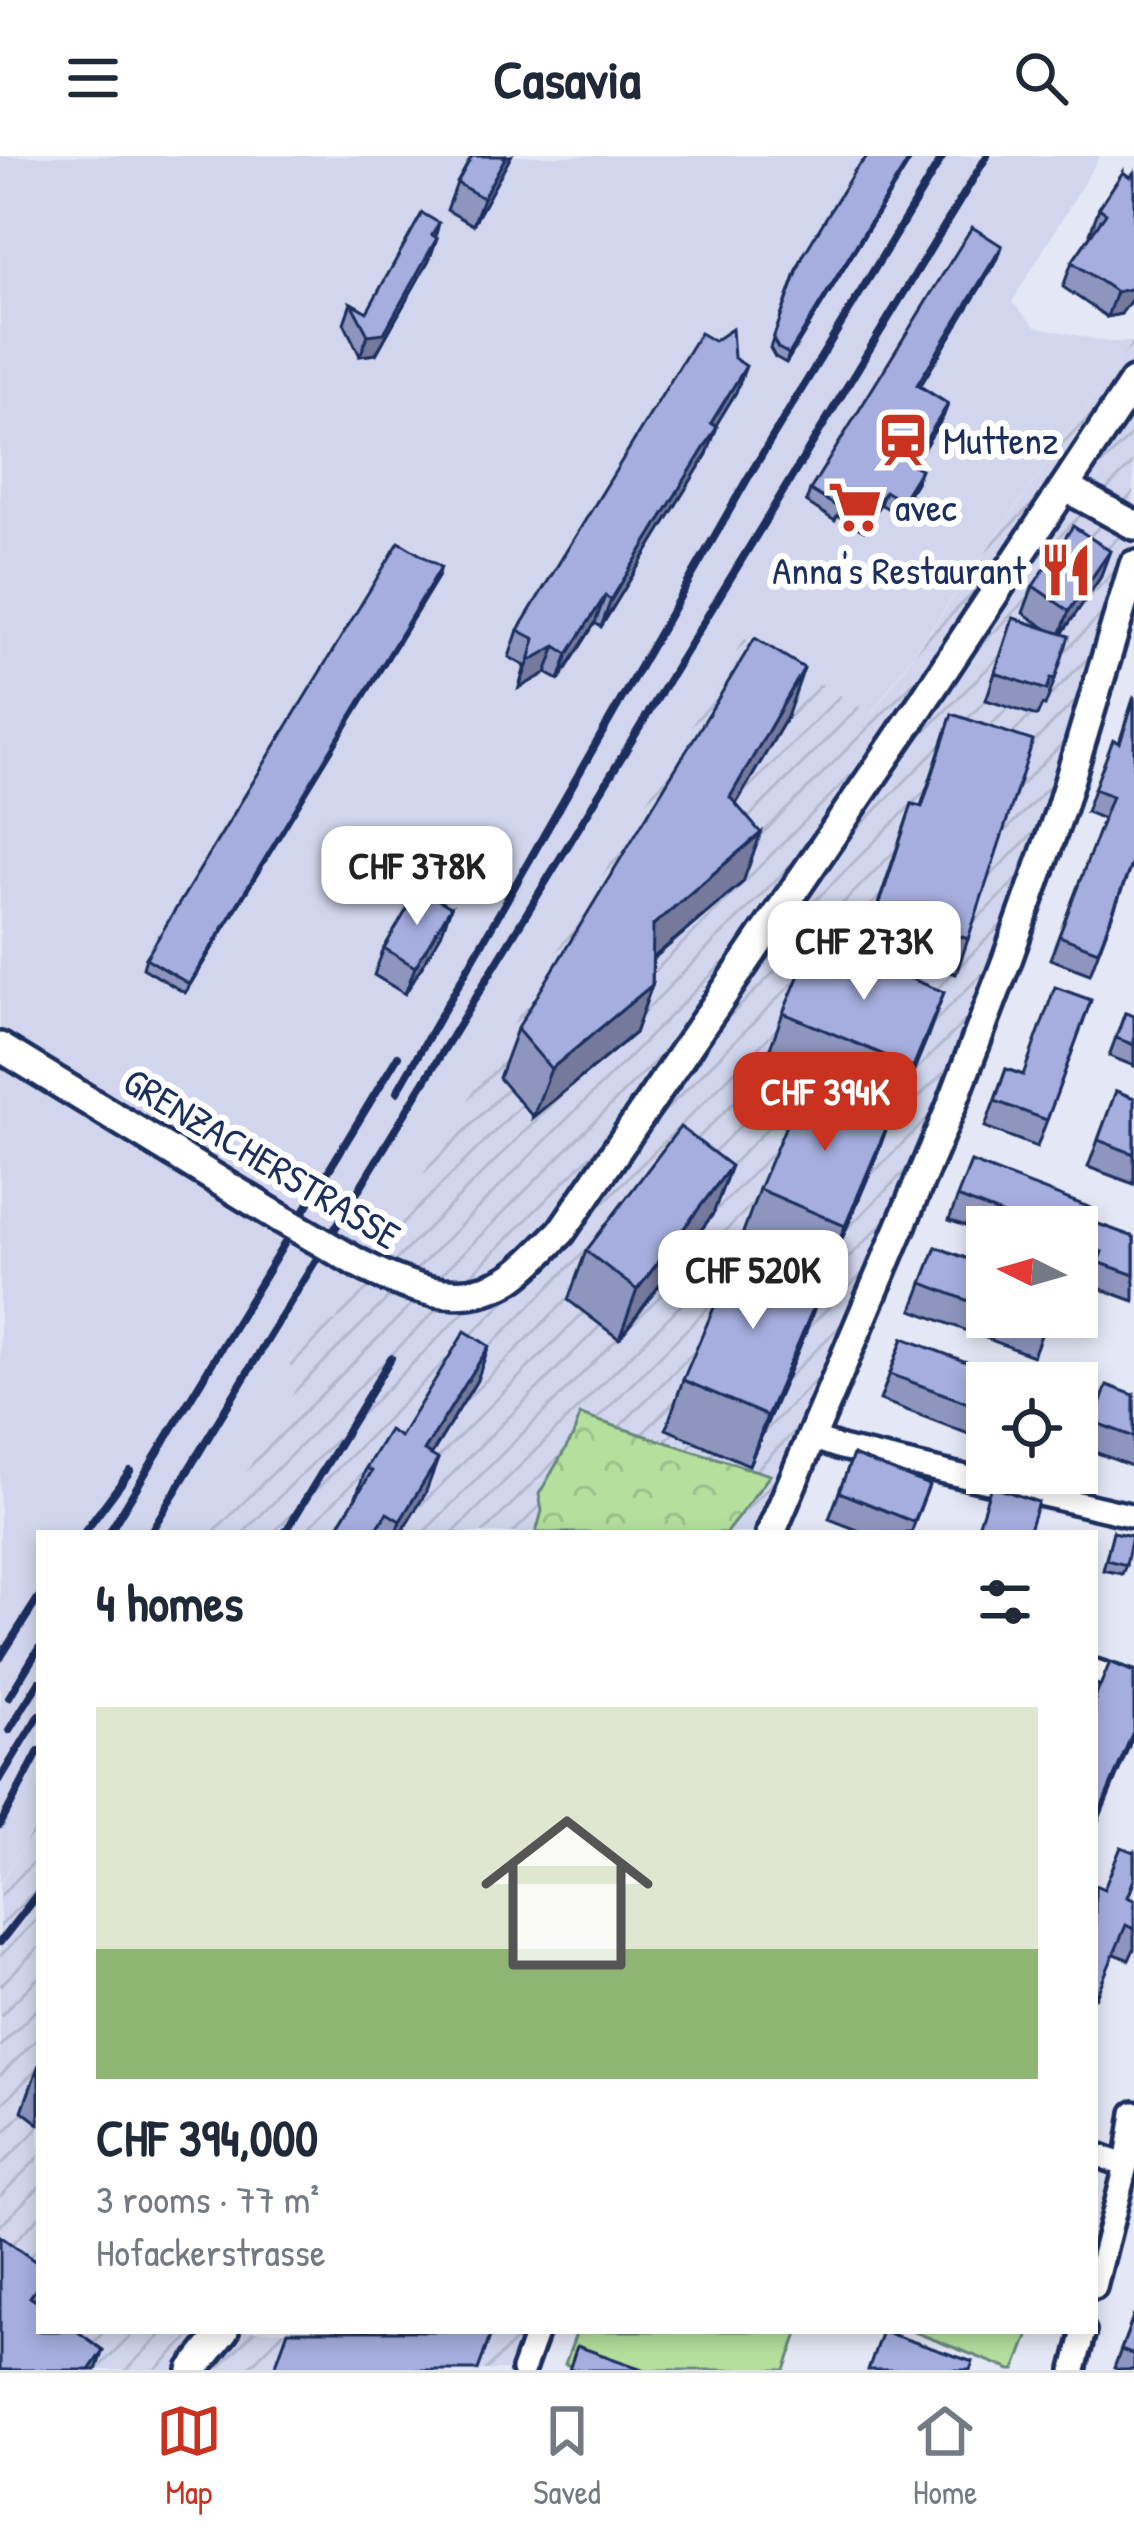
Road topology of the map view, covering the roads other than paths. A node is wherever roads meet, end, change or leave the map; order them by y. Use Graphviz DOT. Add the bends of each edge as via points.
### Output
graph roads {
  1 [pos="1134,382"];
  2 [pos="1065,488"];
  3 [pos="1134,525"];
  4 [pos="1134,566"];
  5 [pos="0,1047"];
  6 [pos="812,1438"];
  7 [pos="1134,1516"];
  8 [pos="772,1530"];
  9 [pos="1098,1672"];
  10 [pos="1134,1684"];
  11 [pos="1134,2114"];
  12 [pos="1098,2155"];
  13 [pos="1126,2166"];
  14 [pos="1098,2275"];
  15 [pos="222,2334"];
  16 [pos="536,2334"];
  17 [pos="1083,2334"];
  18 [pos="193,2370"];
  19 [pos="523,2370"];
  20 [pos="1074,2370"];
  1 -- 2 [label="street, GRENZACHERSTRASSE"];
  2 -- 3 [label="street"];
  2 -- 5 [label="street, GRENZACHERSTRASSE, bridge" via="561,1232 513,1276 459,1294 394,1282"];
  4 -- 6 [label="street" via="1007,960"];
  6 -- 7 [label="street"];
  6 -- 8 [label="street"];
  9 -- 10 [label="street"];
  11 -- 13 [label="street"];
  12 -- 13 [label="street"];
  13 -- 14 [label="street"];
  15 -- 18 [label="street"];
  16 -- 19 [label="street"];
  17 -- 20 [label="street"];
}
